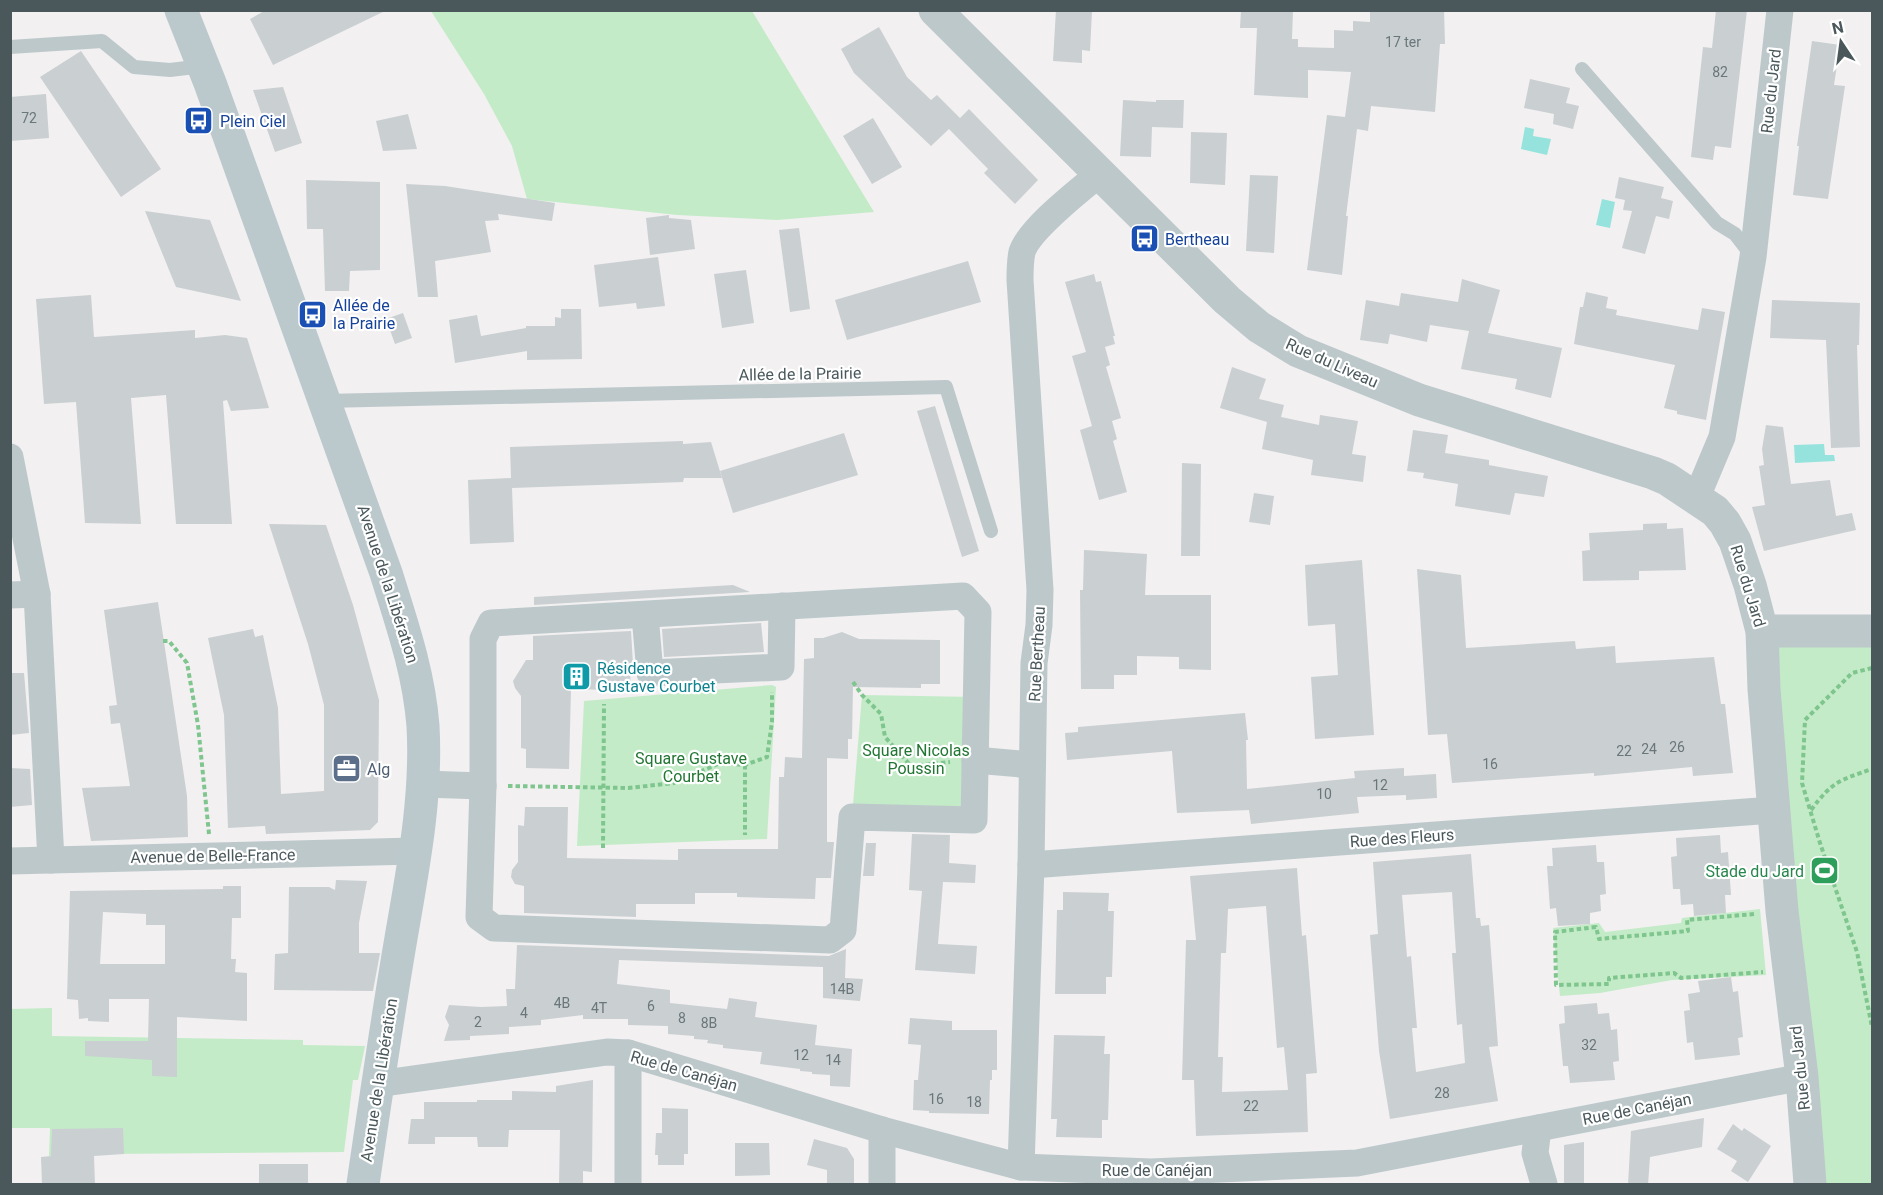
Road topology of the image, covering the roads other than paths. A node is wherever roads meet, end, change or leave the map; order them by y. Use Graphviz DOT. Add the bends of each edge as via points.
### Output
graph roads {
  1 [pos="181,10"];
  2 [pos="935,10"];
  3 [pos="1780,10"];
  4 [pos="10,47"];
  5 [pos="203,66"];
  6 [pos="1582,69"];
  7 [pos="1099,174"];
  8 [pos="1754,257"];
  9 [pos="324,401"];
  10 [pos="10,457"];
  11 [pos="1696,499"];
  12 [pos="991,531"];
  13 [pos="37,594"];
  14 [pos="10,595"];
  15 [pos="782,606"];
  16 [pos="645,615"];
  17 [pos="1762,631"];
  18 [pos="1872,631"];
  19 [pos="975,760"];
  20 [pos="1032,765"];
  21 [pos="423,784"];
  22 [pos="483,786"];
  23 [pos="1773,810"];
  24 [pos="416,851"];
  25 [pos="51,860"];
  26 [pos="10,861"];
  27 [pos="1031,865"];
  28 [pos="628,1053"];
  29 [pos="1802,1077"];
  30 [pos="377,1084"];
  31 [pos="1538,1128"];
  32 [pos="882,1130"];
  33 [pos="1021,1167"];
  34 [pos="1283,1176"];
  35 [pos="1151,1178"];
  36 [pos="363,1185"];
  37 [pos="627,1185"];
  38 [pos="882,1185"];
  39 [pos="1544,1185"];
  40 [pos="1810,1185"];
  1 -- 5 [label="main road, Avenue de la Libération"];
  2 -- 7 [label="street, Rue du Liveau"];
  3 -- 8 [label="street, Rue du Jard"];
  4 -- 5 [label="lane" via="102,41 134,67 170,70"];
  5 -- 9 [label="main road, Avenue de la Libération"];
  6 -- 8 [label="lane" via="1717,223 1735,234"];
  7 -- 11 [label="street, Rue du Liveau" via="1227,300 1259,327 1298,351 1419,400 1653,473"];
  7 -- 20 [label="street, Rue Bertheau" via="1029,239 1021,263 1040,590"];
  8 -- 11 [label="street, Rue du Jard" via="1722,437"];
  9 -- 12 [label="lane, Allée de la Prairie" via="946,387"];
  9 -- 21 [label="main road, Avenue de la Libération" via="405,628 420,698"];
  10 -- 13 [label="street"];
  11 -- 17 [label="street, Rue du Jard" via="1715,511 1735,541"];
  13 -- 14 [label="street"];
  13 -- 25 [label="street"];
  15 -- 16 [label="street"];
  15 -- 16 [label="street" via="782,667 650,673"];
  15 -- 19 [label="street" via="963,596 978,612"];
  16 -- 22 [label="street" via="491,623 483,639"];
  17 -- 18 [label="street"];
  17 -- 23 [label="street, Rue du Jard"];
  19 -- 20 [label="street"];
  19 -- 22 [label="street" via="974,820 852,817 843,930 830,940 494,928 480,917"];
  20 -- 27 [label="street, Rue Bertheau"];
  21 -- 22 [label="street"];
  21 -- 24 [label="main road, Avenue de la Libération"];
  23 -- 27 [label="street, Rue des Fleurs"];
  23 -- 29 [label="street, Rue du Jard"];
  24 -- 25 [label="street, Avenue de Belle-France"];
  24 -- 30 [label="main road, Avenue de la Libération"];
  25 -- 26 [label="street, Avenue de Belle-France"];
  27 -- 33 [label="street, Rue Bertheau"];
  28 -- 30 [label="street, Rue de Canéjan" via="607,1052"];
  28 -- 32 [label="street, Rue de Canéjan"];
  28 -- 37 [label="street"];
  29 -- 31 [label="street, Rue de Canéjan"];
  29 -- 40 [label="street, Rue du Jard"];
  30 -- 36 [label="main road, Avenue de la Libération"];
  31 -- 34 [label="street, Rue de Canéjan"];
  31 -- 39 [label="street" via="1535,1153"];
  32 -- 33 [label="street, Rue de Canéjan"];
  32 -- 38 [label="street"];
  33 -- 35 [label="street, Rue de Canéjan"];
  34 -- 35 [label="street, Rue de Canéjan"];
}
